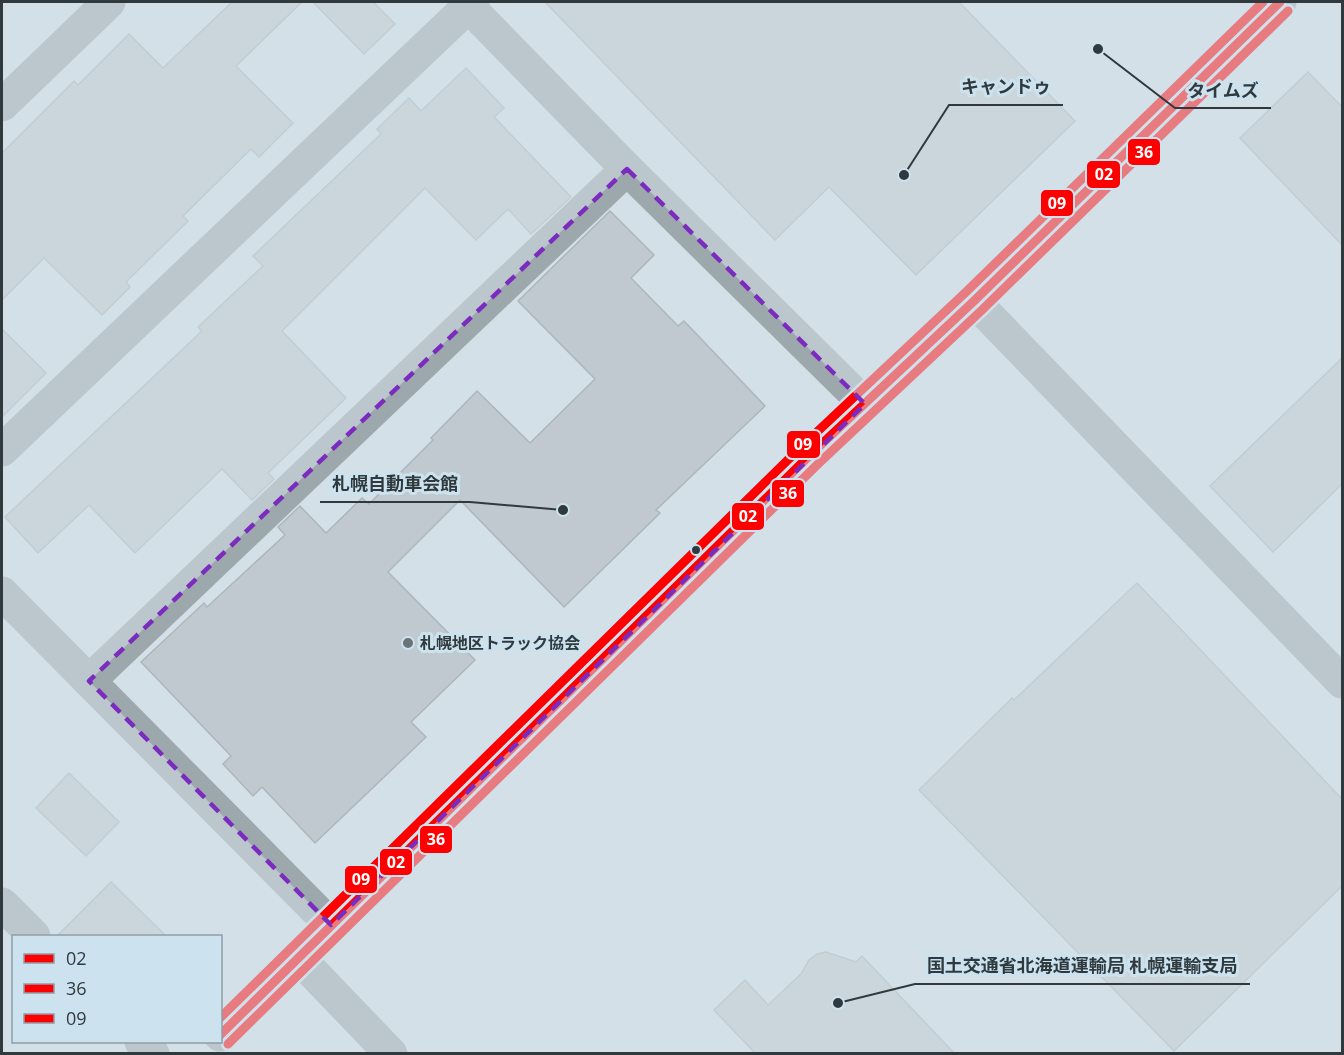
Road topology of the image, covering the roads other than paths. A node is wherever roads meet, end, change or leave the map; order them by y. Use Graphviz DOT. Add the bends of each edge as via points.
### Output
graph roads {
  1 [pos="109,2"];
  2 [pos="1280,2"];
  3 [pos="468,3"];
  4 [pos="2,105"];
  5 [pos="627,170"];
  6 [pos="974,301"];
  7 [pos="865,404"];
  8 [pos="2,450"];
  9 [pos="2,592"];
  10 [pos="89,681"];
  11 [pos="1342,682"];
  12 [pos="2,904"];
  13 [pos="331,925"];
  14 [pos="33,935"];
  15 [pos="298,957"];
  16 [pos="222,1033"];
  17 [pos="391,1053"];
  1 -- 4 [label="street"];
  2 -- 6 [label="street"];
  3 -- 5 [label="street"];
  3 -- 8 [label="street"];
  5 -- 7 [label="street"];
  5 -- 10 [label="street"];
  6 -- 7 [label="street"];
  6 -- 11 [label="street"];
  7 -- 13 [label="street"];
  9 -- 10 [label="street"];
  10 -- 13 [label="street"];
  12 -- 14 [label="street"];
  13 -- 15 [label="street"];
  15 -- 16 [label="street"];
  15 -- 17 [label="street"];
}
